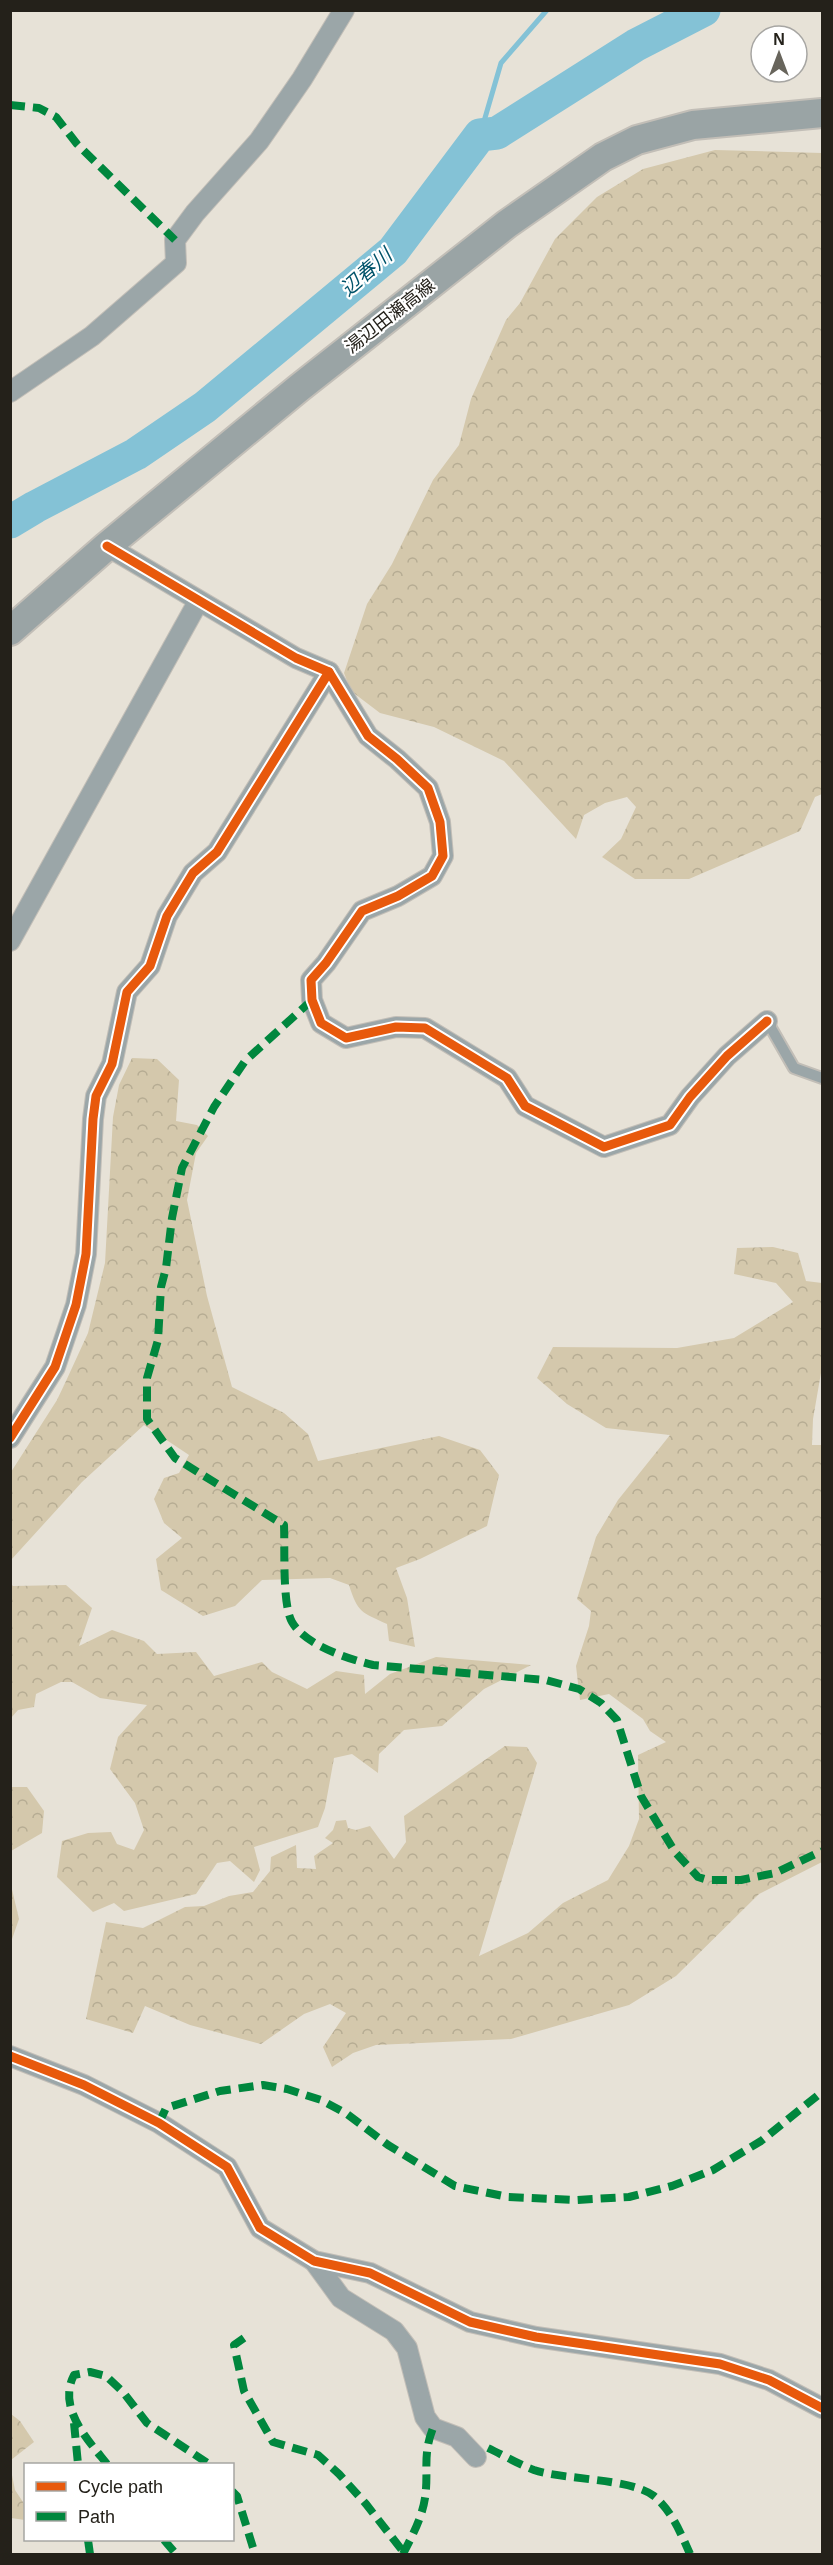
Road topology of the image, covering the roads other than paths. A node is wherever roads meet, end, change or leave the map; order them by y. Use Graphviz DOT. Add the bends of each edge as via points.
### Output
graph roads {
  1 [pos="344,10"];
  2 [pos="822,113"];
  3 [pos="10,392"];
  4 [pos="107,546"];
  5 [pos="198,602"];
  6 [pos="10,631"];
  7 [pos="329,672"];
  8 [pos="10,941"];
  9 [pos="767,1021"];
  10 [pos="822,1078"];
  11 [pos="10,1438"];
  12 [pos="10,2056"];
  13 [pos="315,2261"];
  14 [pos="822,2408"];
  15 [pos="482,2453"];
  1 -- 3 [label="street" via="259,141 175,240 176,263 92,336"];
  2 -- 4 [label="main road, 湯辺田瀬高線" via="693,125 637,140 603,157 507,224"];
  4 -- 5 [label="street"];
  4 -- 6 [label="main road, 湯辺田瀬高線"];
  5 -- 7 [label="street" via="296,658"];
  5 -- 8 [label="street"];
  7 -- 9 [label="street" via="368,736 428,788 440,822 443,856 432,876 362,911 311,981 312,1000 321,1023 346,1038 396,1028 424,1028 507,1078 525,1106 604,1146 670,1125 727,1056"];
  7 -- 11 [label="street" via="218,852 193,873 167,916 150,966 127,992 112,1064 96,1096 86,1254 76,1305 55,1368"];
  9 -- 10 [label="lane" via="794,1068"];
  12 -- 13 [label="street" via="84,2085 148,2117 227,2167 260,2228"];
  13 -- 14 [label="street" via="370,2273 470,2322 536,2337 720,2364 769,2380"];
  13 -- 15 [label="street" via="341,2298 394,2331 407,2348 424,2417 433,2428"];
}
